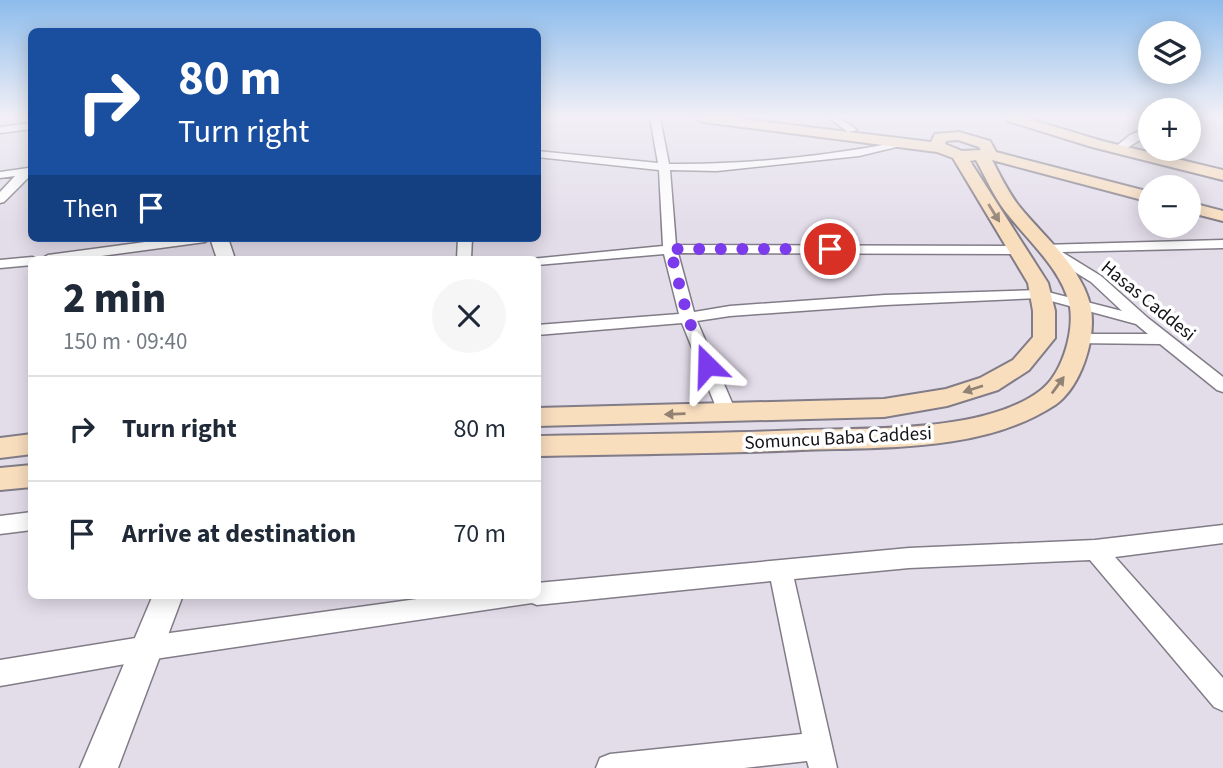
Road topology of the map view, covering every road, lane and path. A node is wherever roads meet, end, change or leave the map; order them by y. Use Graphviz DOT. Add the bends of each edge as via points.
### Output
graph roads {
  1 [pos="541,154"];
  2 [pos="662,154"];
  3 [pos="851,154"];
  4 [pos="971,154"];
  5 [pos="973,154"];
  6 [pos="998,154"];
  7 [pos="1004,154"];
  8 [pos="1138,154"];
  9 [pos="664,167"];
  10 [pos="28,171"];
  11 [pos="0,175"];
  12 [pos="1223,175"];
  13 [pos="1138,186"];
  14 [pos="1138,194"];
  15 [pos="0,199"];
  16 [pos="1201,202"];
  17 [pos="1223,207"];
  18 [pos="1201,210"];
  19 [pos="1223,216"];
  20 [pos="175,242"];
  21 [pos="1222,245"];
  22 [pos="1046,248"];
  23 [pos="670,249"];
  24 [pos="1017,250"];
  25 [pos="70,256"];
  26 [pos="28,261"];
  27 [pos="541,261"];
  28 [pos="0,264"];
  29 [pos="1040,294"];
  30 [pos="1079,303"];
  31 [pos="688,318"];
  32 [pos="1142,321"];
  33 [pos="541,330"];
  34 [pos="1078,339"];
  35 [pos="1166,339"];
  36 [pos="1223,386"];
  37 [pos="727,412"];
  38 [pos="541,417"];
  39 [pos="28,444"];
  40 [pos="541,446"];
  41 [pos="0,448"];
  42 [pos="28,476"];
  43 [pos="0,479"];
  44 [pos="28,522"];
  45 [pos="0,525"];
  46 [pos="1223,534"];
  47 [pos="1095,550"];
  48 [pos="780,570"];
  49 [pos="541,594"];
  50 [pos="166,599"];
  51 [pos="496,599"];
  52 [pos="148,648"];
  53 [pos="0,673"];
  54 [pos="1223,698"];
  55 [pos="821,757"];
  56 [pos="712,763"];
  57 [pos="99,768"];
  58 [pos="610,768"];
  1 -- 9 [label="street"];
  2 -- 9 [label="street"];
  3 -- 9 [label="street" via="717,168"];
  4 -- 24 [label="main road, Somuncu Baba Caddesi, one-way"];
  5 -- 22 [label="main road"];
  6 -- 14 [label="main road"];
  7 -- 13 [label="main road"];
  8 -- 12 [label="main road"];
  9 -- 23 [label="street"];
  10 -- 11 [label="street"];
  10 -- 15 [label="street"];
  16 -- 17 [label="main road"];
  18 -- 19 [label="main road"];
  20 -- 25 [label="street"];
  21 -- 22 [label="street"];
  22 -- 30 [label="main road"];
  22 -- 32 [label="street, Hasas Caddesi" via="1096,279"];
  23 -- 24 [label="street"];
  23 -- 27 [label="street"];
  23 -- 31 [label="street"];
  24 -- 29 [label="main road, Somuncu Baba Caddesi"];
  26 -- 28 [label="street"];
  29 -- 30 [label="street"];
  29 -- 31 [label="street" via="794,306"];
  29 -- 37 [label="main road, Somuncu Baba Caddesi, one-way" via="1044,338 1021,365 989,384 884,408"];
  30 -- 32 [label="street"];
  30 -- 34 [label="main road, Somuncu Baba Caddesi" via="1082,327"];
  31 -- 33 [label="street"];
  31 -- 37 [label="street"];
  32 -- 35 [label="street, Hasas Caddesi"];
  34 -- 35 [label="street"];
  40 -- 34 [label="main road, Somuncu Baba Caddesi, one-way" via="923,435 997,422 1050,396 1069,370"];
  35 -- 36 [label="street, Hasas Caddesi"];
  37 -- 38 [label="main road, Somuncu Baba Caddesi, one-way"];
  39 -- 41 [label="main road"];
  42 -- 43 [label="main road"];
  44 -- 45 [label="street"];
  46 -- 47 [label="street"];
  47 -- 48 [label="street" via="909,558"];
  47 -- 54 [label="street"];
  48 -- 49 [label="street"];
  48 -- 55 [label="street"];
  50 -- 52 [label="street"];
  51 -- 52 [label="street"];
  52 -- 53 [label="street"];
  52 -- 57 [label="street"];
  55 -- 56 [label="street"];
  56 -- 58 [label="street"];
}
